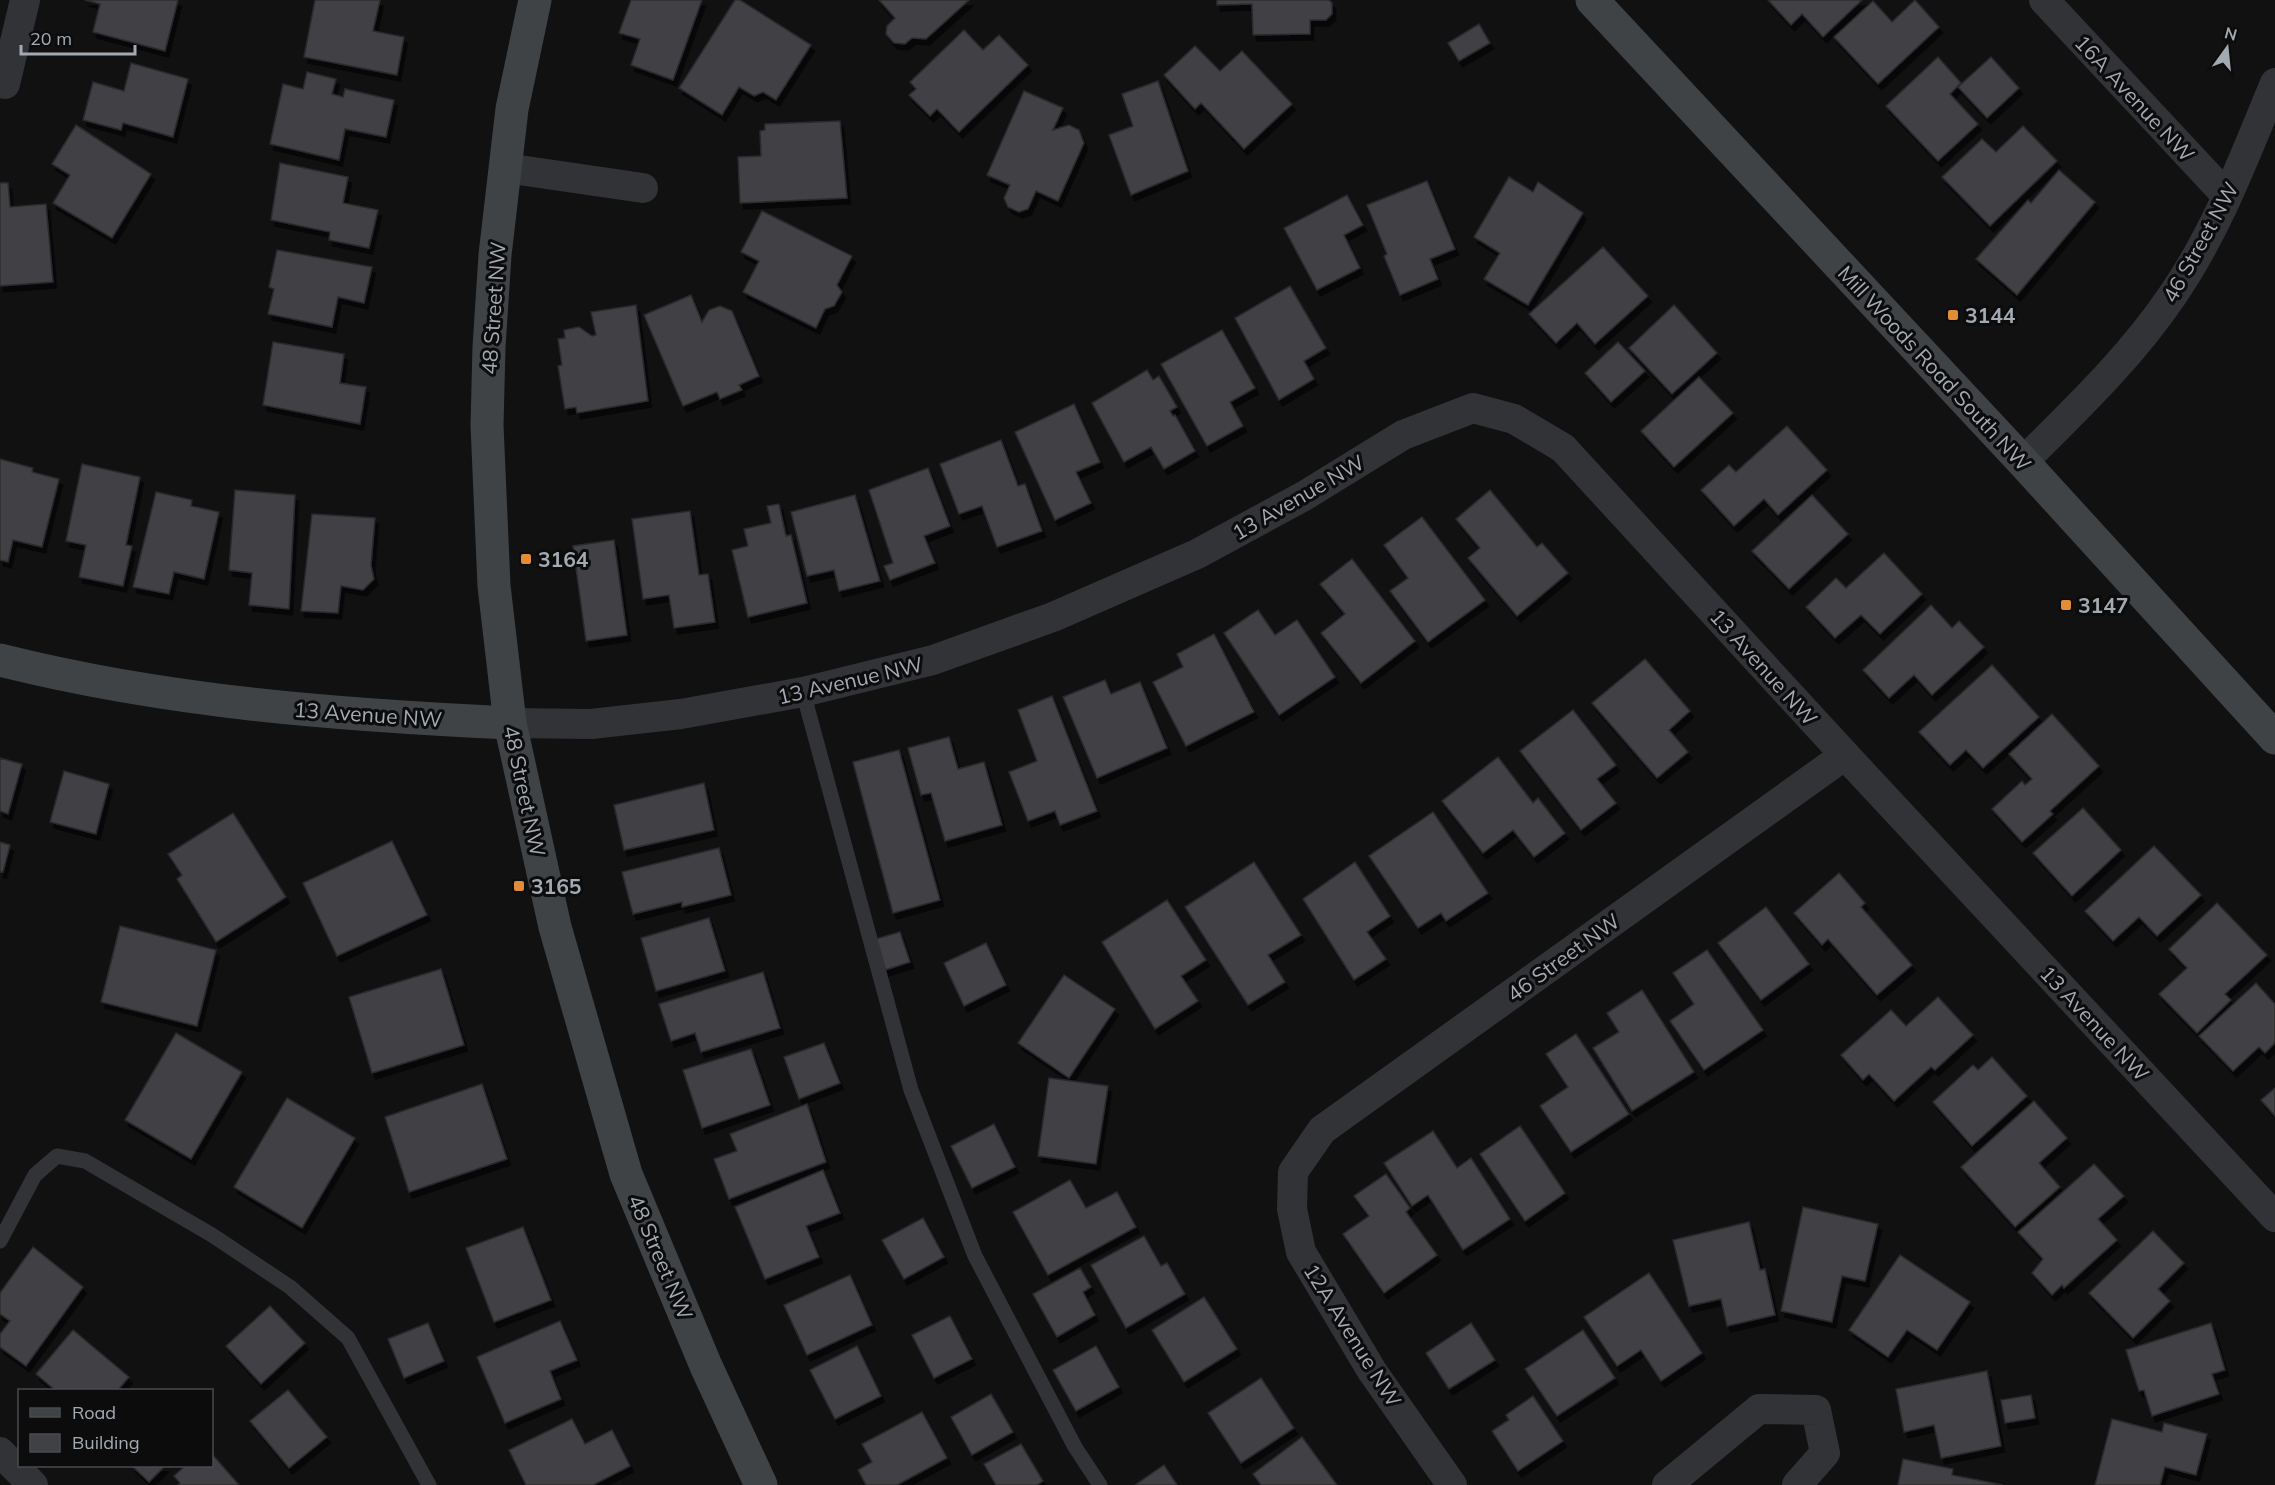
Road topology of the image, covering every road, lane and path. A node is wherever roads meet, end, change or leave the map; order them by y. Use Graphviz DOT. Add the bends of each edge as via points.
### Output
graph roads {
  1 [pos="25,0"];
  2 [pos="535,0"];
  3 [pos="1592,0"];
  4 [pos="2044,0"];
  5 [pos="2275,83"];
  6 [pos="5,84"];
  7 [pos="505,168"];
  8 [pos="643,188"];
  9 [pos="2226,195"];
  10 [pos="2023,462"];
  11 [pos="0,660"];
  12 [pos="803,692"];
  13 [pos="510,723"];
  14 [pos="2275,738"];
  15 [pos="1845,755"];
  16 [pos="1293,1172"];
  17 [pos="2275,1217"];
  18 [pos="0,1241"];
  19 [pos="0,1452"];
  20 [pos="33,1485"];
  21 [pos="429,1485"];
  22 [pos="761,1485"];
  23 [pos="1100,1485"];
  24 [pos="1452,1485"];
  25 [pos="1667,1485"];
  26 [pos="1797,1485"];
  1 -- 6 [label="street"];
  2 -- 7 [label="street, 48 Street NW" via="512,109"];
  3 -- 10 [label="street, Mill Woods Road South NW"];
  4 -- 9 [label="street, 16A Avenue NW"];
  5 -- 9 [label="street, 46 Street NW"];
  7 -- 8 [label="street"];
  7 -- 13 [label="street, 48 Street NW" via="495,255 487,425 494,586"];
  9 -- 10 [label="street, 46 Street NW" via="2193,262 2151,325 2127,356"];
  10 -- 14 [label="street, Mill Woods Road South NW"];
  11 -- 13 [label="street, 13 Avenue NW" via="188,698"];
  12 -- 13 [label="street, 13 Avenue NW" via="633,720 563,725"];
  12 -- 15 [label="street, 13 Avenue NW" via="933,660 1053,617 1197,554 1304,496 1403,435 1473,408 1514,419 1563,448"];
  12 -- 23 [label="lane" via="910,1090 975,1256 1075,1447"];
  13 -- 22 [label="street, 48 Street NW" via="555,927 627,1174 706,1366"];
  15 -- 16 [label="street, 46 Street NW" via="1322,1130"];
  15 -- 17 [label="street, 13 Avenue NW"];
  16 -- 24 [label="street, 12A Avenue NW" via="1292,1209 1301,1252 1372,1371"];
  18 -- 21 [label="lane" via="35,1175 57,1156 85,1161 212,1235 280,1281 348,1338"];
  19 -- 20 [label="street"];
  25 -- 26 [label="street" via="1759,1409 1816,1410 1825,1453"];
}
